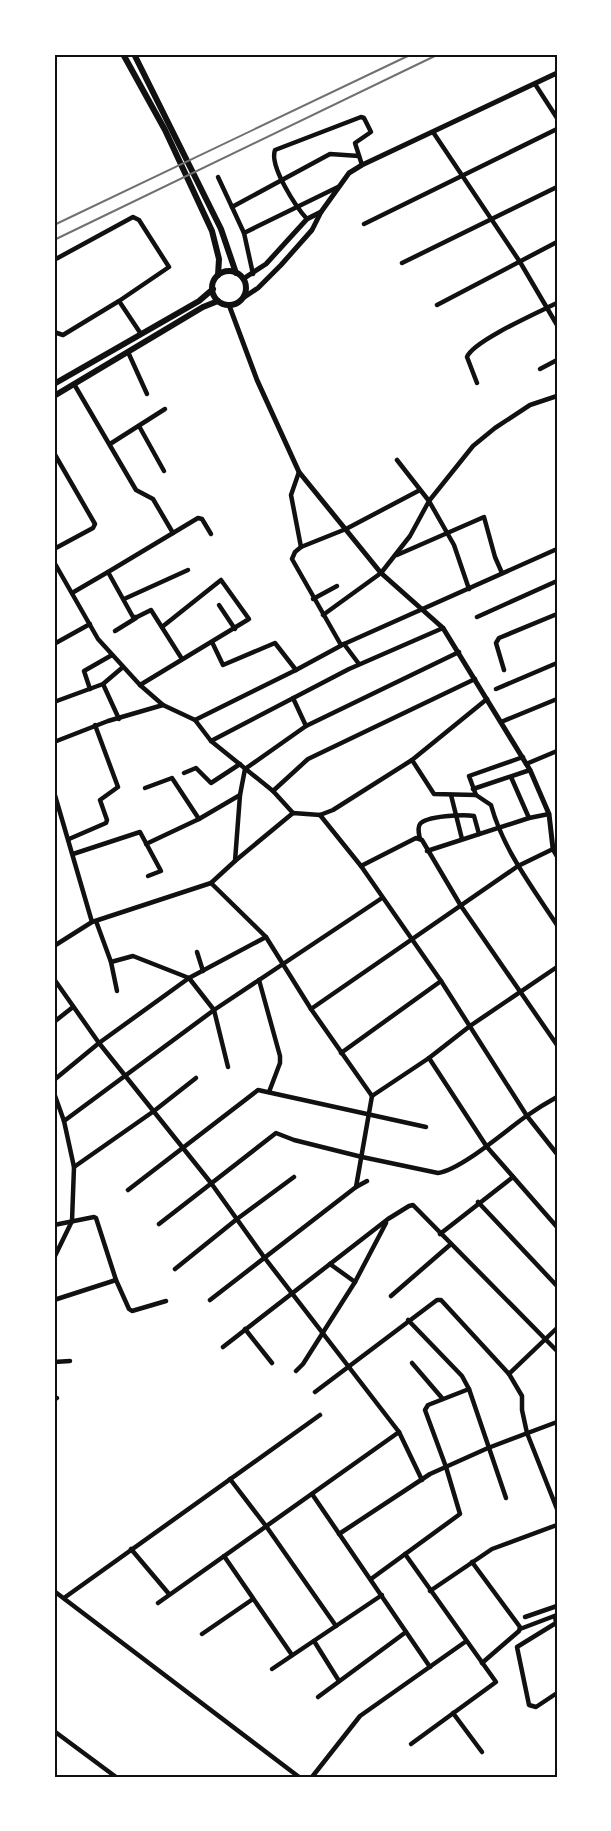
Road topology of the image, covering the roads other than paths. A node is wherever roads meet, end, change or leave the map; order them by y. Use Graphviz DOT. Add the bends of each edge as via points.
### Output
graph roads {
  1 [pos="134,54"];
  2 [pos="126,55"];
  3 [pos="557,73"];
  4 [pos="535,84"];
  5 [pos="557,118"];
  6 [pos="168,128"];
  7 [pos="557,129"];
  8 [pos="433,132"];
  9 [pos="359,156"];
  10 [pos="362,165"];
  11 [pos="462,176"];
  12 [pos="218,177"];
  13 [pos="283,181"];
  14 [pos="340,186"];
  15 [pos="557,187"];
  16 [pos="201,196"];
  17 [pos="232,207"];
  18 [pos="296,207"];
  19 [pos="321,212"];
  20 [pos="492,218"];
  21 [pos="307,219"];
  22 [pos="364,224"];
  23 [pos="244,233"];
  24 [pos="557,242"];
  25 [pos="54,260"];
  26 [pos="520,262"];
  27 [pos="402,263"];
  28 [pos="236,273"];
  29 [pos="252,274"];
  30 [pos="218,275"];
  31 [pos="243,279"];
  32 [pos="213,289"];
  33 [pos="243,298"];
  34 [pos="119,301"];
  35 [pos="218,301"];
  36 [pos="557,303"];
  37 [pos="228,305"];
  38 [pos="437,305"];
  39 [pos="547,308"];
  40 [pos="557,325"];
  41 [pos="54,332"];
  42 [pos="142,333"];
  43 [pos="148,340"];
  44 [pos="128,352"];
  45 [pos="557,360"];
  46 [pos="540,369"];
  47 [pos="477,383"];
  48 [pos="54,384"];
  49 [pos="74,384"];
  50 [pos="147,394"];
  51 [pos="54,396"];
  52 [pos="557,396"];
  53 [pos="165,409"];
  54 [pos="139,426"];
  55 [pos="110,444"];
  56 [pos="54,453"];
  57 [pos="397,460"];
  58 [pos="164,471"];
  59 [pos="300,472"];
  60 [pos="420,490"];
  61 [pos="429,501"];
  62 [pos="346,529"];
  63 [pos="173,533"];
  64 [pos="210,534"];
  65 [pos="448,534"];
  66 [pos="300,547"];
  67 [pos="54,549"];
  68 [pos="557,549"];
  69 [pos="395,556"];
  70 [pos="54,562"];
  71 [pos="188,570"];
  72 [pos="60,572"];
  73 [pos="108,572"];
  74 [pos="381,573"];
  75 [pos="502,573"];
  76 [pos="54,575"];
  77 [pos="557,581"];
  78 [pos="337,586"];
  79 [pos="469,590"];
  80 [pos="72,593"];
  81 [pos="313,598"];
  82 [pos="124,599"];
  83 [pos="219,605"];
  84 [pos="422,609"];
  85 [pos="557,614"];
  86 [pos="323,615"];
  87 [pos="137,617"];
  88 [pos="477,617"];
  89 [pos="90,624"];
  90 [pos="162,627"];
  91 [pos="443,628"];
  92 [pos="235,629"];
  93 [pos="115,631"];
  94 [pos="212,642"];
  95 [pos="54,644"];
  96 [pos="343,645"];
  97 [pos="459,652"];
  98 [pos="112,655"];
  99 [pos="182,659"];
  100 [pos="557,663"];
  101 [pos="359,664"];
  102 [pos="123,667"];
  103 [pos="296,670"];
  104 [pos="504,670"];
  105 [pos="475,679"];
  106 [pos="103,684"];
  107 [pos="140,685"];
  108 [pos="90,689"];
  109 [pos="496,689"];
  110 [pos="293,698"];
  111 [pos="487,699"];
  112 [pos="557,699"];
  113 [pos="54,702"];
  114 [pos="163,705"];
  115 [pos="119,719"];
  116 [pos="195,720"];
  117 [pos="501,722"];
  118 [pos="95,725"];
  119 [pos="306,726"];
  120 [pos="54,741"];
  121 [pos="212,741"];
  122 [pos="557,751"];
  123 [pos="523,757"];
  124 [pos="412,760"];
  125 [pos="242,766"];
  126 [pos="528,767"];
  127 [pos="184,773"];
  128 [pos="512,777"];
  129 [pos="145,788"];
  130 [pos="273,791"];
  131 [pos="54,792"];
  132 [pos="475,792"];
  133 [pos="240,795"];
  134 [pos="451,795"];
  135 [pos="293,813"];
  136 [pos="549,814"];
  137 [pos="320,815"];
  138 [pos="455,815"];
  139 [pos="530,818"];
  140 [pos="199,819"];
  141 [pos="498,828"];
  142 [pos="479,834"];
  143 [pos="69,839"];
  144 [pos="420,839"];
  145 [pos="462,839"];
  146 [pos="146,844"];
  147 [pos="553,849"];
  148 [pos="427,852"];
  149 [pos="73,854"];
  150 [pos="557,856"];
  151 [pos="235,861"];
  152 [pos="360,866"];
  153 [pos="518,866"];
  154 [pos="148,876"];
  155 [pos="211,883"];
  156 [pos="382,898"];
  157 [pos="461,906"];
  158 [pos="94,921"];
  159 [pos="557,925"];
  160 [pos="266,937"];
  161 [pos="411,940"];
  162 [pos="54,946"];
  163 [pos="196,952"];
  164 [pos="111,962"];
  165 [pos="282,963"];
  166 [pos="557,967"];
  167 [pos="203,971"];
  168 [pos="189,978"];
  169 [pos="54,979"];
  170 [pos="259,980"];
  171 [pos="441,981"];
  172 [pos="117,991"];
  173 [pos="522,992"];
  174 [pos="73,1008"];
  175 [pos="311,1009"];
  176 [pos="214,1010"];
  177 [pos="54,1022"];
  178 [pos="470,1026"];
  179 [pos="99,1043"];
  180 [pos="557,1045"];
  181 [pos="341,1053"];
  182 [pos="429,1058"];
  183 [pos="228,1067"];
  184 [pos="127,1076"];
  185 [pos="196,1078"];
  186 [pos="54,1080"];
  187 [pos="269,1092"];
  188 [pos="54,1093"];
  189 [pos="372,1096"];
  190 [pos="557,1097"];
  191 [pos="154,1111"];
  192 [pos="370,1114"];
  193 [pos="526,1116"];
  194 [pos="64,1121"];
  195 [pos="426,1127"];
  196 [pos="183,1147"];
  197 [pos="487,1147"];
  198 [pos="557,1154"];
  199 [pos="362,1158"];
  200 [pos="74,1167"];
  201 [pos="294,1177"];
  202 [pos="513,1178"];
  203 [pos="368,1181"];
  204 [pos="212,1183"];
  205 [pos="356,1187"];
  206 [pos="128,1190"];
  207 [pos="478,1202"];
  208 [pos="237,1219"];
  209 [pos="388,1220"];
  210 [pos="72,1221"];
  211 [pos="159,1224"];
  212 [pos="54,1225"];
  213 [pos="557,1227"];
  214 [pos="440,1233"];
  215 [pos="451,1244"];
  216 [pos="264,1257"];
  217 [pos="54,1258"];
  218 [pos="330,1264"];
  219 [pos="175,1269"];
  220 [pos="116,1280"];
  221 [pos="355,1282"];
  222 [pos="557,1286"];
  223 [pos="292,1292"];
  224 [pos="391,1296"];
  225 [pos="54,1300"];
  226 [pos="210,1300"];
  227 [pos="166,1301"];
  228 [pos="408,1320"];
  229 [pos="557,1328"];
  230 [pos="245,1329"];
  231 [pos="322,1333"];
  232 [pos="546,1339"];
  233 [pos="223,1347"];
  234 [pos="557,1351"];
  235 [pos="70,1361"];
  236 [pos="54,1362"];
  237 [pos="272,1363"];
  238 [pos="412,1363"];
  239 [pos="349,1366"];
  240 [pos="296,1371"];
  241 [pos="509,1374"];
  242 [pos="469,1389"];
  243 [pos="315,1392"];
  244 [pos="442,1398"];
  245 [pos="320,1415"];
  246 [pos="557,1422"];
  247 [pos="399,1432"];
  248 [pos="527,1433"];
  249 [pos="488,1448"];
  250 [pos="446,1467"];
  251 [pos="230,1479"];
  252 [pos="422,1480"];
  253 [pos="312,1494"];
  254 [pos="506,1498"];
  255 [pos="557,1509"];
  256 [pos="557,1525"];
  257 [pos="266,1526"];
  258 [pos="339,1534"];
  259 [pos="131,1549"];
  260 [pos="405,1554"];
  261 [pos="224,1556"];
  262 [pos="472,1563"];
  263 [pos="371,1579"];
  264 [pos="54,1591"];
  265 [pos="430,1591"];
  266 [pos="169,1594"];
  267 [pos="382,1595"];
  268 [pos="64,1598"];
  269 [pos="253,1599"];
  270 [pos="158,1603"];
  271 [pos="557,1606"];
  272 [pos="556,1616"];
  273 [pos="525,1617"];
  274 [pos="557,1623"];
  275 [pos="336,1626"];
  276 [pos="520,1629"];
  277 [pos="406,1632"];
  278 [pos="202,1634"];
  279 [pos="314,1641"];
  280 [pos="465,1642"];
  281 [pos="292,1655"];
  282 [pos="482,1663"];
  283 [pos="430,1667"];
  284 [pos="272,1669"];
  285 [pos="339,1681"];
  286 [pos="557,1694"];
  287 [pos="318,1697"];
  288 [pos="453,1713"];
  289 [pos="54,1731"];
  290 [pos="411,1744"];
  291 [pos="482,1752"];
  292 [pos="116,1777"];
  293 [pos="299,1777"];
  294 [pos="312,1777"];
  1 -- 6 [label="main road"];
  2 -- 6 [label="main road"];
  3 -- 4 [label="street"];
  4 -- 5 [label="street"];
  4 -- 8 [label="street"];
  6 -- 16 [label="main road"];
  7 -- 11 [label="street"];
  8 -- 10 [label="street"];
  8 -- 11 [label="street"];
  9 -- 10 [label="street"];
  9 -- 13 [label="street" via="330,154"];
  9 -- 13 [label="street" via="355,143 371,132 361,117 275,150 273,156"];
  10 -- 14 [label="street" via="349,173"];
  11 -- 20 [label="street"];
  11 -- 22 [label="street"];
  12 -- 17 [label="street"];
  13 -- 17 [label="street"];
  13 -- 18 [label="street"];
  14 -- 18 [label="street"];
  14 -- 19 [label="street"];
  15 -- 20 [label="street"];
  16 -- 28 [label="main road" via="221,229"];
  16 -- 30 [label="main road" via="217,246"];
  17 -- 23 [label="street"];
  18 -- 21 [label="street"];
  18 -- 23 [label="street"];
  19 -- 21 [label="street"];
  19 -- 33 [label="street" via="312,230 281,266"];
  20 -- 26 [label="street"];
  20 -- 27 [label="street"];
  21 -- 29 [label="street"];
  23 -- 29 [label="street"];
  24 -- 26 [label="street"];
  25 -- 34 [label="street" via="137,218 169,267"];
  26 -- 38 [label="street"];
  26 -- 39 [label="street"];
  28 -- 30 [label="main road"];
  28 -- 31 [label="main road"];
  29 -- 31 [label="street"];
  30 -- 32 [label="main road"];
  31 -- 33 [label="main road"];
  32 -- 35 [label="main road"];
  32 -- 42 [label="main road"];
  33 -- 37 [label="main road"];
  34 -- 41 [label="street" via="63,335"];
  34 -- 42 [label="street"];
  35 -- 37 [label="main road"];
  35 -- 43 [label="main road"];
  36 -- 39 [label="street"];
  37 -- 59 [label="street" via="257,380"];
  39 -- 40 [label="street"];
  39 -- 47 [label="street" via="470,351 467,357"];
  42 -- 43 [label="main road"];
  42 -- 48 [label="main road"];
  43 -- 44 [label="main road"];
  44 -- 49 [label="main road"];
  44 -- 50 [label="street"];
  45 -- 46 [label="street"];
  49 -- 51 [label="main road"];
  49 -- 55 [label="street"];
  52 -- 61 [label="street" via="530,405 487,434"];
  53 -- 54 [label="street"];
  54 -- 55 [label="street"];
  54 -- 58 [label="street"];
  55 -- 63 [label="street" via="136,489 153,499"];
  56 -- 67 [label="street" via="95,524"];
  57 -- 60 [label="street"];
  59 -- 62 [label="street"];
  59 -- 66 [label="street" via="291,495"];
  60 -- 61 [label="street"];
  60 -- 62 [label="street"];
  61 -- 65 [label="street"];
  61 -- 69 [label="street"];
  62 -- 66 [label="street"];
  62 -- 74 [label="street"];
  63 -- 64 [label="street" via="198,518"];
  63 -- 73 [label="street"];
  65 -- 69 [label="street"];
  65 -- 75 [label="street" via="484,517"];
  65 -- 79 [label="street"];
  66 -- 81 [label="street" via="292,560"];
  68 -- 75 [label="street"];
  69 -- 74 [label="street"];
  70 -- 72 [label="street"];
  71 -- 82 [label="street"];
  72 -- 76 [label="street"];
  72 -- 80 [label="street"];
  73 -- 80 [label="street"];
  73 -- 82 [label="street"];
  74 -- 84 [label="street"];
  74 -- 86 [label="street"];
  75 -- 79 [label="street"];
  77 -- 88 [label="street"];
  78 -- 81 [label="street"];
  79 -- 84 [label="street"];
  80 -- 89 [label="street"];
  81 -- 86 [label="street"];
  82 -- 87 [label="street" via="133,617"];
  83 -- 92 [label="street"];
  84 -- 91 [label="street"];
  84 -- 96 [label="street"];
  85 -- 104 [label="street" via="499,638 496,643"];
  86 -- 96 [label="street"];
  87 -- 90 [label="street" via="151,610"];
  87 -- 93 [label="street"];
  89 -- 95 [label="street"];
  89 -- 98 [label="street"];
  90 -- 92 [label="street" via="221,580 248,617"];
  90 -- 99 [label="street"];
  91 -- 97 [label="street"];
  91 -- 101 [label="street"];
  92 -- 94 [label="street"];
  94 -- 99 [label="street"];
  94 -- 103 [label="street" via="223,665 275,643"];
  96 -- 101 [label="street"];
  96 -- 103 [label="street"];
  97 -- 105 [label="street"];
  97 -- 119 [label="street"];
  98 -- 102 [label="street"];
  98 -- 108 [label="street" via="84,671"];
  99 -- 107 [label="street"];
  100 -- 109 [label="street"];
  101 -- 110 [label="street"];
  102 -- 106 [label="street"];
  102 -- 107 [label="street"];
  103 -- 116 [label="street"];
  105 -- 111 [label="street"];
  105 -- 130 [label="street" via="308,759"];
  106 -- 108 [label="street"];
  106 -- 115 [label="street"];
  107 -- 114 [label="street"];
  108 -- 113 [label="street"];
  110 -- 119 [label="street"];
  110 -- 121 [label="street"];
  111 -- 117 [label="street"];
  111 -- 124 [label="street"];
  112 -- 117 [label="street"];
  114 -- 115 [label="street"];
  114 -- 116 [label="street"];
  115 -- 118 [label="street"];
  116 -- 121 [label="street"];
  117 -- 123 [label="street"];
  118 -- 120 [label="street"];
  118 -- 143 [label="street" via="118,787 100,800 106,823"];
  119 -- 125 [label="street"];
  121 -- 125 [label="street"];
  122 -- 126 [label="street"];
  123 -- 126 [label="street"];
  123 -- 132 [label="street" via="471,775 468,778"];
  124 -- 134 [label="street" via="434,794"];
  124 -- 137 [label="street"];
  125 -- 127 [label="street" via="211,783 196,768"];
  125 -- 130 [label="street"];
  125 -- 133 [label="street"];
  126 -- 128 [label="street"];
  126 -- 136 [label="street"];
  128 -- 132 [label="street"];
  128 -- 139 [label="street"];
  129 -- 140 [label="street" via="172,778"];
  130 -- 135 [label="street"];
  131 -- 143 [label="street"];
  132 -- 134 [label="street"];
  132 -- 141 [label="street" via="491,805"];
  133 -- 140 [label="street"];
  133 -- 151 [label="street"];
  134 -- 138 [label="street"];
  135 -- 137 [label="street"];
  135 -- 151 [label="street"];
  136 -- 139 [label="street"];
  136 -- 147 [label="street"];
  137 -- 152 [label="street"];
  138 -- 142 [label="street" via="474,816"];
  138 -- 144 [label="street" via="422,822"];
  138 -- 145 [label="street"];
  139 -- 141 [label="street"];
  140 -- 146 [label="street"];
  141 -- 142 [label="street"];
  141 -- 153 [label="street"];
  142 -- 145 [label="street"];
  143 -- 149 [label="street"];
  144 -- 148 [label="street"];
  144 -- 152 [label="street"];
  145 -- 148 [label="street"];
  146 -- 149 [label="street" via="140,832"];
  146 -- 154 [label="street" via="161,871"];
  147 -- 150 [label="street"];
  147 -- 153 [label="street"];
  148 -- 157 [label="street"];
  149 -- 158 [label="street"];
  151 -- 155 [label="street"];
  152 -- 156 [label="street"];
  153 -- 157 [label="street"];
  153 -- 159 [label="street"];
  155 -- 158 [label="street"];
  155 -- 160 [label="street"];
  156 -- 161 [label="street"];
  156 -- 165 [label="street"];
  157 -- 161 [label="street"];
  157 -- 173 [label="street"];
  158 -- 162 [label="street"];
  158 -- 164 [label="street"];
  160 -- 165 [label="street"];
  160 -- 167 [label="street"];
  161 -- 171 [label="street"];
  161 -- 175 [label="street"];
  163 -- 167 [label="street"];
  164 -- 168 [label="street" via="133,956"];
  164 -- 172 [label="street"];
  165 -- 170 [label="street"];
  165 -- 175 [label="street"];
  166 -- 173 [label="street"];
  167 -- 168 [label="street"];
  168 -- 176 [label="street"];
  168 -- 179 [label="street"];
  169 -- 174 [label="street"];
  170 -- 176 [label="street"];
  170 -- 187 [label="street" via="280,1056"];
  171 -- 178 [label="street"];
  171 -- 181 [label="street"];
  173 -- 178 [label="street"];
  173 -- 180 [label="street"];
  174 -- 177 [label="street"];
  174 -- 179 [label="street"];
  175 -- 181 [label="street"];
  176 -- 183 [label="street"];
  176 -- 184 [label="street"];
  178 -- 182 [label="street"];
  178 -- 193 [label="street"];
  179 -- 184 [label="street"];
  179 -- 186 [label="street"];
  181 -- 189 [label="street"];
  182 -- 189 [label="street"];
  182 -- 197 [label="street"];
  184 -- 191 [label="street"];
  184 -- 194 [label="street"];
  185 -- 191 [label="street"];
  187 -- 192 [label="street"];
  187 -- 196 [label="street" via="255,1091"];
  188 -- 194 [label="street"];
  189 -- 192 [label="street"];
  190 -- 193 [label="street"];
  191 -- 196 [label="street"];
  191 -- 200 [label="street"];
  192 -- 195 [label="street"];
  192 -- 199 [label="street"];
  193 -- 197 [label="street"];
  193 -- 198 [label="street"];
  194 -- 200 [label="street"];
  196 -- 204 [label="street"];
  196 -- 206 [label="street"];
  197 -- 199 [label="street" via="438,1173"];
  197 -- 202 [label="street"];
  199 -- 204 [label="street" via="276,1133"];
  199 -- 205 [label="street"];
  200 -- 210 [label="street"];
  201 -- 208 [label="street"];
  202 -- 207 [label="street"];
  202 -- 213 [label="street"];
  203 -- 205 [label="street"];
  204 -- 208 [label="street"];
  204 -- 211 [label="street"];
  205 -- 216 [label="street"];
  207 -- 214 [label="street"];
  207 -- 222 [label="street"];
  208 -- 216 [label="street"];
  208 -- 219 [label="street"];
  209 -- 214 [label="street" via="412,1205"];
  209 -- 218 [label="street"];
  209 -- 221 [label="street"];
  210 -- 212 [label="street"];
  210 -- 217 [label="street"];
  210 -- 220 [label="street" via="96,1218"];
  214 -- 215 [label="street"];
  215 -- 224 [label="street"];
  215 -- 232 [label="street"];
  216 -- 223 [label="street"];
  216 -- 226 [label="street"];
  218 -- 221 [label="street"];
  218 -- 223 [label="street"];
  220 -- 225 [label="street"];
  220 -- 227 [label="street" via="132,1311"];
  221 -- 231 [label="street"];
  223 -- 230 [label="street"];
  223 -- 231 [label="street"];
  228 -- 239 [label="street"];
  228 -- 241 [label="street" via="441,1300"];
  228 -- 242 [label="street" via="462,1376"];
  229 -- 232 [label="street"];
  230 -- 233 [label="street"];
  230 -- 237 [label="street"];
  231 -- 239 [label="street"];
  231 -- 240 [label="street"];
  232 -- 234 [label="street"];
  232 -- 241 [label="street"];
  235 -- 236 [label="street"];
  238 -- 244 [label="street"];
  239 -- 243 [label="street"];
  239 -- 247 [label="street"];
  241 -- 248 [label="street" via="522,1396"];
  242 -- 244 [label="street"];
  242 -- 249 [label="street"];
  244 -- 250 [label="street" via="425,1410"];
  245 -- 251 [label="street"];
  246 -- 248 [label="street"];
  247 -- 252 [label="street"];
  247 -- 253 [label="street"];
  248 -- 249 [label="street"];
  248 -- 255 [label="street"];
  249 -- 250 [label="street"];
  249 -- 254 [label="street"];
  250 -- 252 [label="street"];
  250 -- 260 [label="street" via="460,1514"];
  251 -- 257 [label="street"];
  251 -- 259 [label="street"];
  252 -- 258 [label="street"];
  253 -- 257 [label="street"];
  253 -- 258 [label="street"];
  256 -- 262 [label="street" via="492,1549"];
  257 -- 261 [label="street"];
  257 -- 275 [label="street"];
  258 -- 263 [label="street"];
  259 -- 266 [label="street"];
  259 -- 268 [label="street"];
  260 -- 263 [label="street"];
  260 -- 265 [label="street"];
  261 -- 266 [label="street"];
  261 -- 269 [label="street"];
  262 -- 265 [label="street"];
  262 -- 276 [label="street"];
  263 -- 267 [label="street"];
  264 -- 268 [label="street"];
  265 -- 280 [label="street"];
  266 -- 270 [label="street"];
  267 -- 275 [label="street"];
  267 -- 277 [label="street"];
  268 -- 293 [label="street"];
  269 -- 278 [label="street"];
  269 -- 281 [label="street"];
  271 -- 273 [label="street"];
  272 -- 274 [label="street"];
  272 -- 276 [label="street"];
  274 -- 286 [label="street" via="517,1647 529,1705 536,1707"];
  275 -- 279 [label="street"];
  276 -- 282 [label="street"];
  277 -- 283 [label="street"];
  277 -- 285 [label="street"];
  279 -- 281 [label="street"];
  279 -- 285 [label="street"];
  280 -- 282 [label="street"];
  280 -- 283 [label="street"];
  281 -- 284 [label="street"];
  282 -- 288 [label="street" via="496,1682"];
  283 -- 294 [label="street" via="360,1716"];
  285 -- 287 [label="street"];
  288 -- 290 [label="street"];
  288 -- 291 [label="street"];
  289 -- 292 [label="street"];
}
